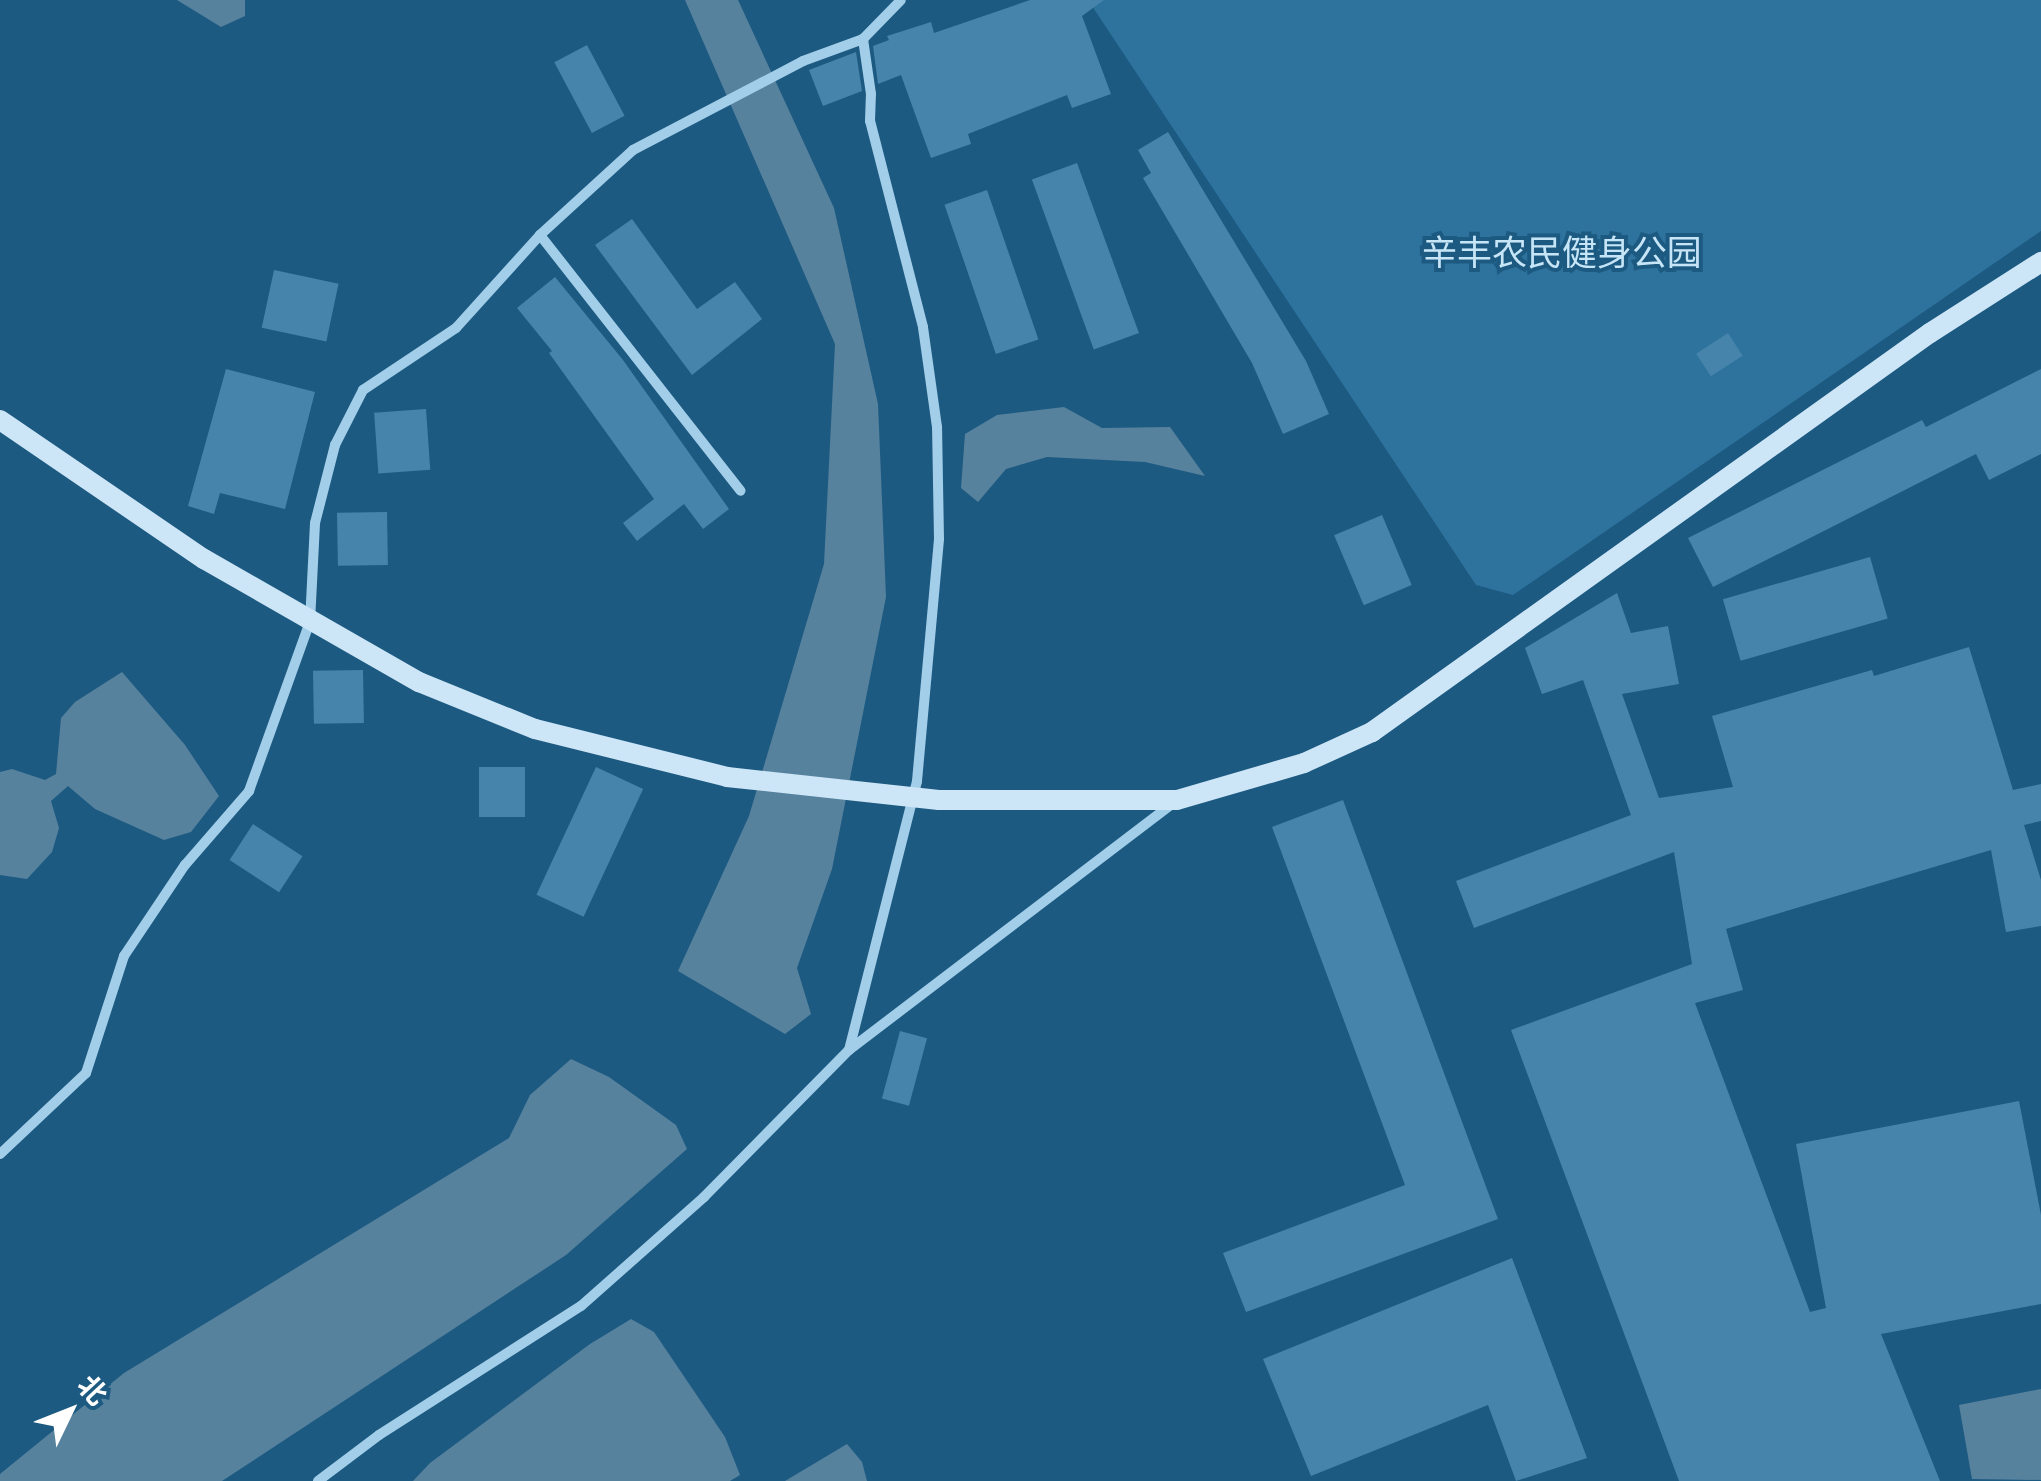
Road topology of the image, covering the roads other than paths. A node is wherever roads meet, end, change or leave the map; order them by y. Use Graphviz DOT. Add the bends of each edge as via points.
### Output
graph roads {
  1 [pos="901,0"];
  2 [pos="864,39"];
  3 [pos="540,235"];
  4 [pos="2041,262"];
  5 [pos="0,420"];
  6 [pos="741,491"];
  7 [pos="310,622"];
  8 [pos="1177,800"];
  9 [pos="849,1050"];
  10 [pos="0,1154"];
  11 [pos="318,1481"];
  1 -- 2 [label="street"];
  2 -- 3 [label="street" via="804,61 633,150"];
  2 -- 9 [label="street" via="870,120 923,327 937,427 938,539 917,781"];
  3 -- 6 [label="street"];
  3 -- 7 [label="street" via="456,328 363,390 354,404 335,445 315,522"];
  4 -- 8 [label="main road" via="1930,333 1372,732 1304,763"];
  5 -- 7 [label="main road" via="204,559"];
  7 -- 8 [label="main road, bridge" via="418,682 535,729 728,777 939,800"];
  7 -- 10 [label="street" via="249,791 185,865 124,956 86,1072"];
  8 -- 9 [label="street"];
  9 -- 11 [label="street" via="704,1198 581,1306"];
}
